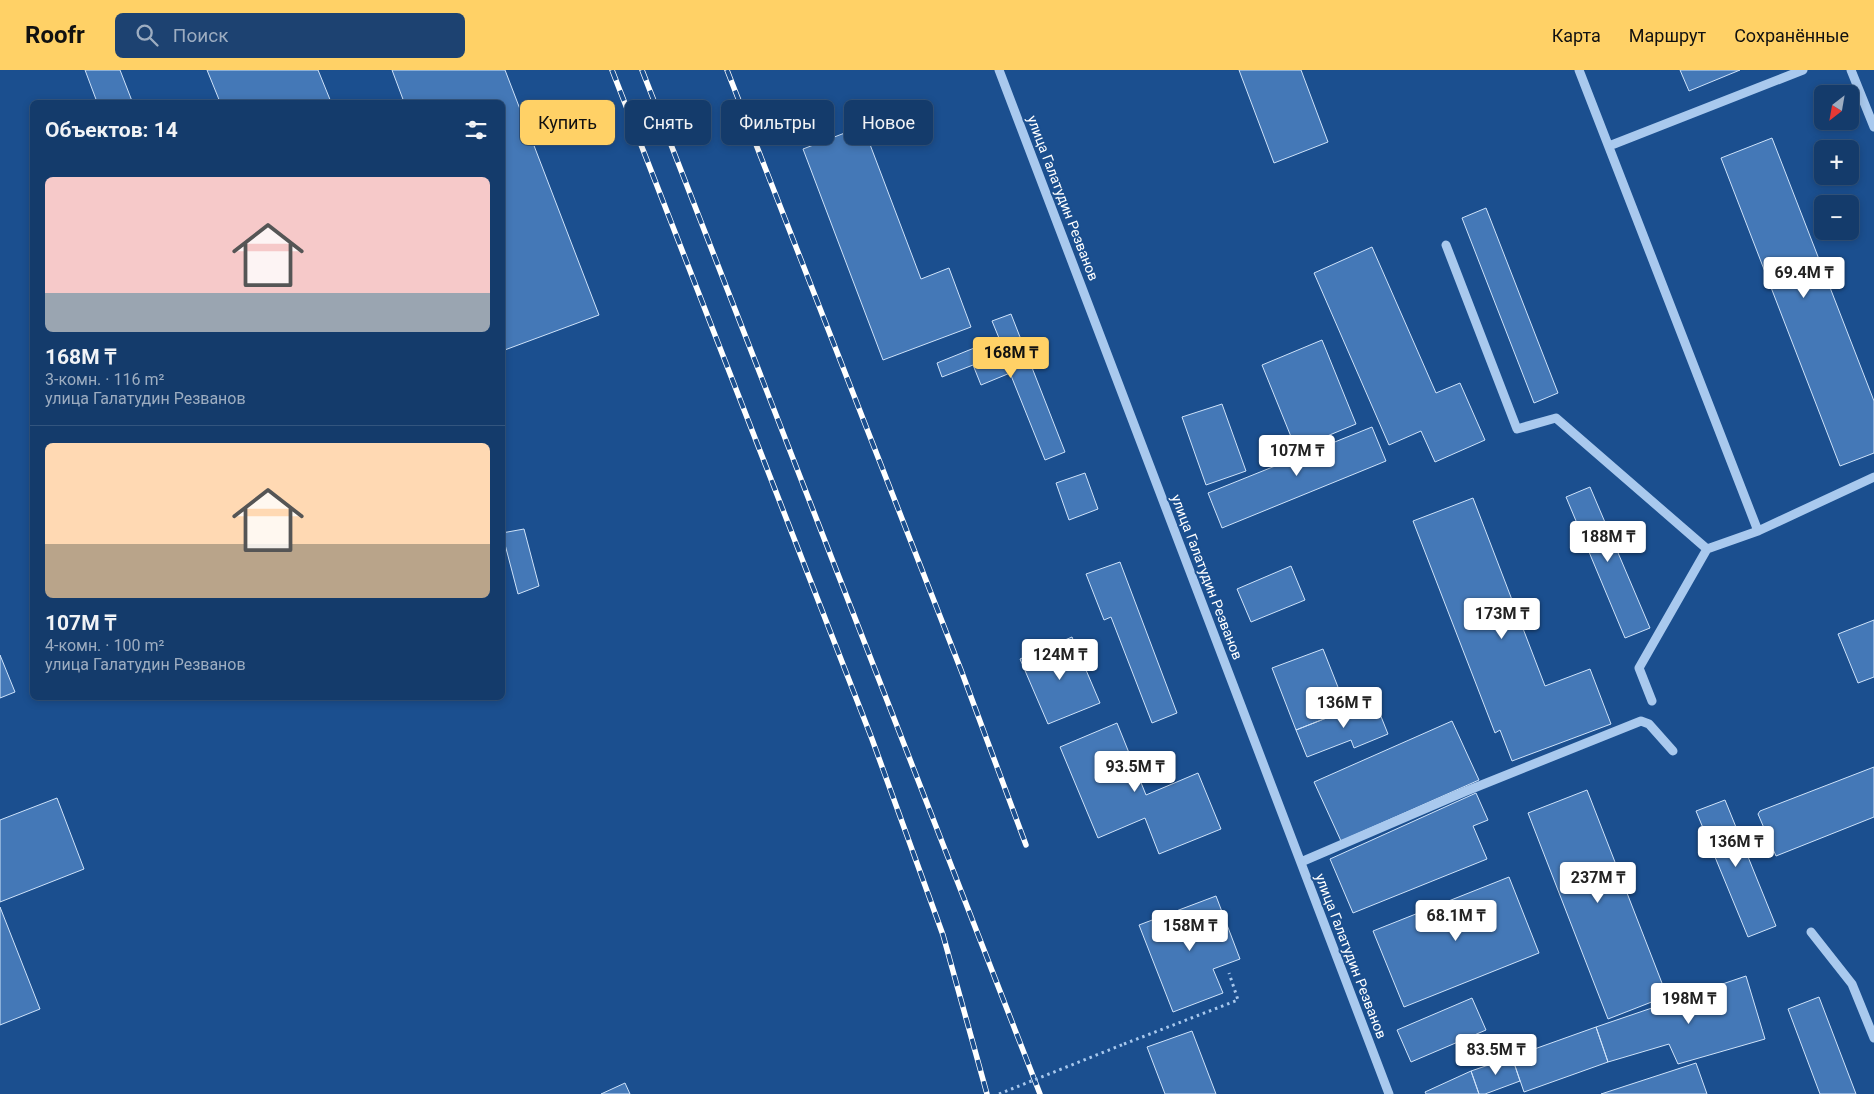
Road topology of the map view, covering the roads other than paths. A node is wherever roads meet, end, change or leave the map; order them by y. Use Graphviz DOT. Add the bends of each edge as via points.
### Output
graph roads {
  1 [pos="1000,70"];
  2 [pos="1579,70"];
  3 [pos="1803,70"];
  4 [pos="1851,70"];
  5 [pos="1874,127"];
  6 [pos="1609,146"];
  7 [pos="1446,245"];
  8 [pos="1874,477"];
  9 [pos="1758,531"];
  10 [pos="1707,549"];
  11 [pos="1652,701"];
  12 [pos="1673,752"];
  13 [pos="1301,862"];
  14 [pos="1811,932"];
  15 [pos="1874,1038"];
  16 [pos="1389,1094"];
  1 -- 13 [label="street, улица Галатудин Резванов"];
  2 -- 6 [label="street"];
  3 -- 6 [label="street"];
  4 -- 5 [label="street"];
  6 -- 9 [label="street"];
  7 -- 10 [label="street" via="1517,429 1556,418"];
  8 -- 9 [label="street"];
  9 -- 10 [label="street"];
  10 -- 11 [label="street" via="1639,668"];
  12 -- 13 [label="street" via="1649,724 1641,721"];
  13 -- 16 [label="street, улица Галатудин Резванов"];
  14 -- 15 [label="street" via="1852,984"];
}
